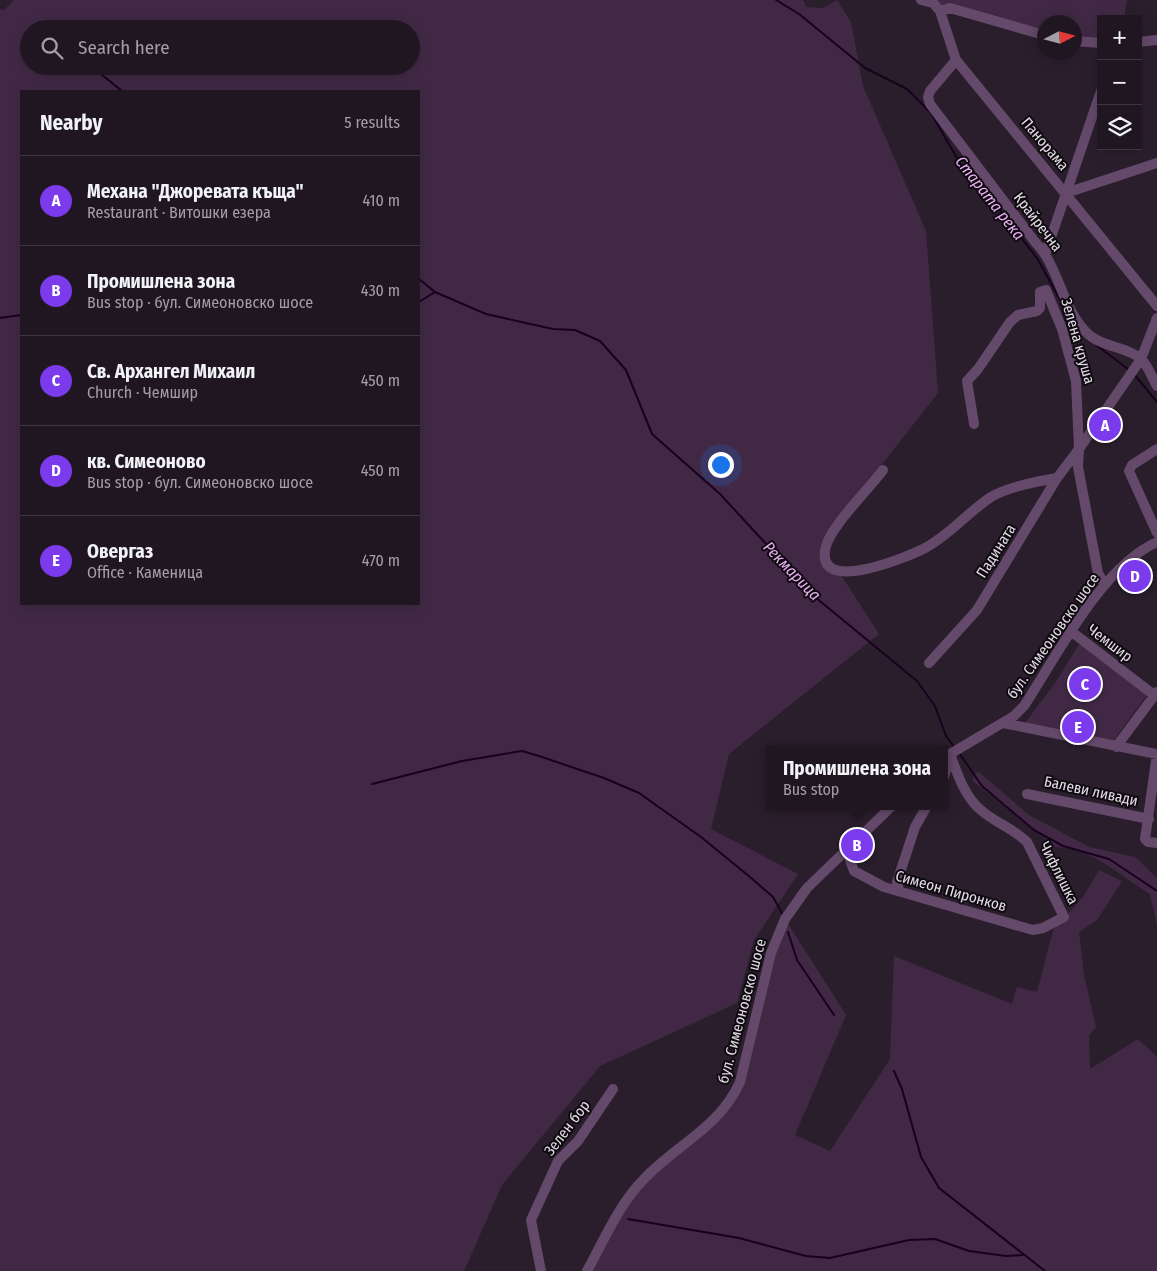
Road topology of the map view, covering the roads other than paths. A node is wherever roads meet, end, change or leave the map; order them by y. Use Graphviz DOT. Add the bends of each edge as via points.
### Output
graph roads {
  1 [pos="921,0"];
  2 [pos="940,11"];
  3 [pos="1037,33"];
  4 [pos="1157,40"];
  5 [pos="1082,42"];
  6 [pos="1142,42"];
  7 [pos="1097,43"];
  8 [pos="956,60"];
  9 [pos="1097,103"];
  10 [pos="1157,163"];
  11 [pos="1066,193"];
  12 [pos="1046,252"];
  13 [pos="1157,306"];
  14 [pos="1157,318"];
  15 [pos="1154,332"];
  16 [pos="1141,359"];
  17 [pos="1157,386"];
  18 [pos="974,424"];
  19 [pos="1079,449"];
  20 [pos="1157,449"];
  21 [pos="883,470"];
  22 [pos="1057,478"];
  23 [pos="1157,533"];
  24 [pos="1157,542"];
  25 [pos="1105,585"];
  26 [pos="1072,632"];
  27 [pos="929,663"];
  28 [pos="1156,694"];
  29 [pos="1003,723"];
  30 [pos="1116,746"];
  31 [pos="952,753"];
  32 [pos="1157,754"];
  33 [pos="1026,794"];
  34 [pos="888,810"];
  35 [pos="925,810"];
  36 [pos="1148,819"];
  37 [pos="1157,843"];
  38 [pos="846,849"];
  39 [pos="899,890"];
  40 [pos="1064,918"];
  41 [pos="614,1089"];
  42 [pos="541,1271"];
  43 [pos="587,1271"];
  1 -- 2 [label="street" via="933,3"];
  2 -- 3 [label="street" via="950,8"];
  2 -- 8 [label="street, Панорама"];
  4 -- 6 [label="street"];
  5 -- 7 [label="street"];
  8 -- 11 [label="street, Панорама"];
  8 -- 12 [label="street, Крайречна" via="930,92 930,104"];
  9 -- 11 [label="street"];
  10 -- 11 [label="street"];
  11 -- 12 [label="street"];
  11 -- 13 [label="street, Панорама"];
  12 -- 16 [label="street, Крайречна" via="1065,299 1087,333"];
  14 -- 15 [label="street, Падината"];
  15 -- 16 [label="street, Падината"];
  16 -- 17 [label="street"];
  16 -- 19 [label="street, Падината"];
  18 -- 19 [label="street, Зелена круша" via="967,381 1010,322 1018,315 1037,311 1040,292 1047,290 1076,381"];
  19 -- 22 [label="street, Падината"];
  19 -- 25 [label="street" via="1078,467 1092,544 1098,573"];
  20 -- 23 [label="street" via="1132,465 1129,471"];
  21 -- 22 [label="street" via="834,531 826,547 826,560 832,568 842,572 885,565 925,548 993,496"];
  22 -- 27 [label="street, Падината" via="977,610"];
  24 -- 25 [label="street, бул. Симеоновско шосе" via="1128,561"];
  25 -- 26 [label="street, бул. Симеоновско шосе"];
  26 -- 28 [label="street, Чемшир"];
  26 -- 29 [label="street, бул. Симеоновско шосе" via="1024,706"];
  28 -- 30 [label="street"];
  29 -- 30 [label="street"];
  29 -- 31 [label="street, бул. Симеоновско шосе"];
  30 -- 32 [label="street"];
  31 -- 40 [label="street, Чифлишка" via="958,775 981,811 1027,842"];
  32 -- 36 [label="street"];
  33 -- 36 [label="street, Балеви ливади"];
  34 -- 38 [label="street, бул. Симеоновско шосе"];
  35 -- 39 [label="street" via="915,827 897,882"];
  36 -- 37 [label="street" via="1145,842"];
  38 -- 39 [label="street, Симеон Пиронков" via="854,871 884,887"];
  38 -- 43 [label="street, бул. Симеоновско шосе" via="807,888 785,919 771,953 740,1082 732,1101 643,1180 627,1200"];
  39 -- 40 [label="street, Симеон Пиронков" via="1033,930"];
  41 -- 42 [label="street, Зелен бор" via="578,1141 558,1161 531,1220"];
}
